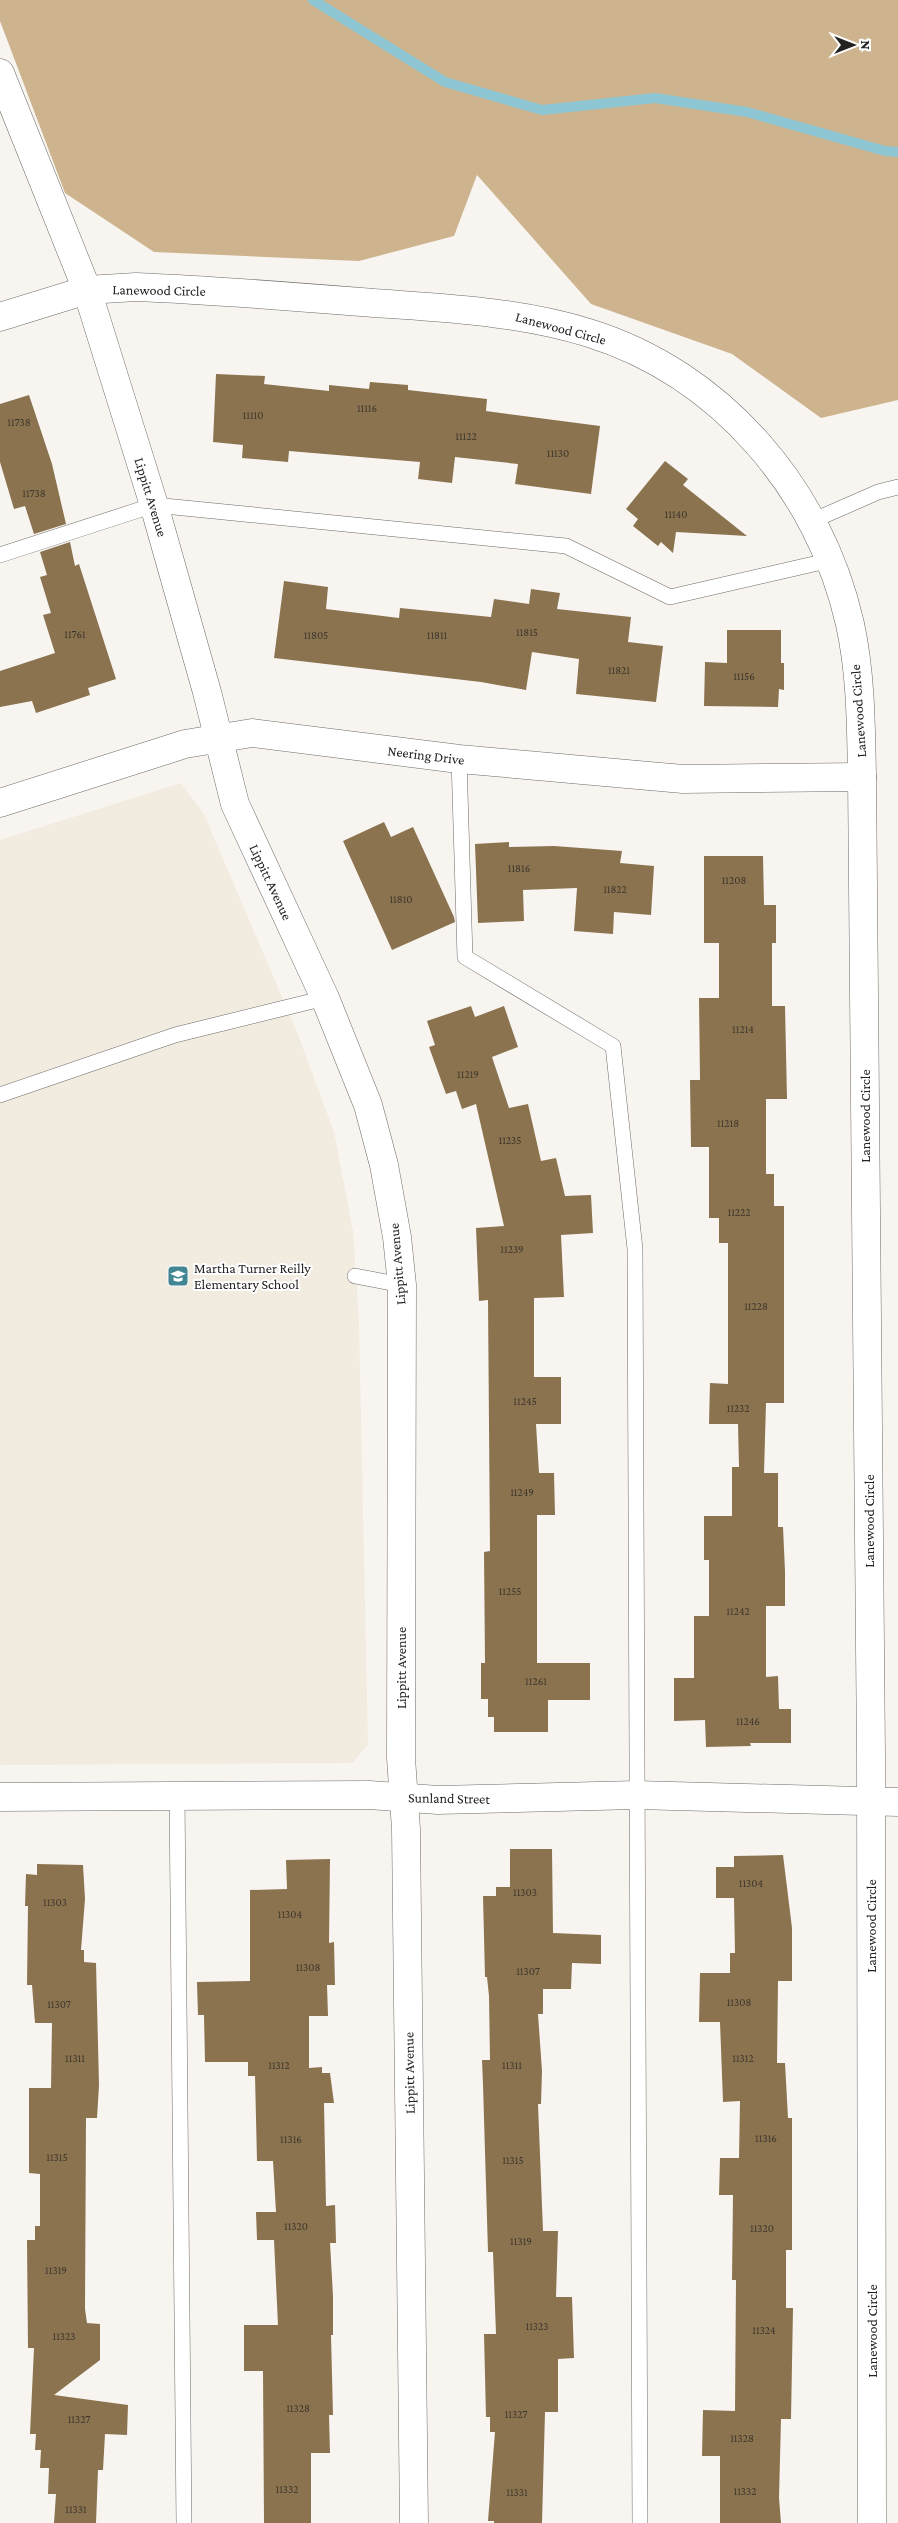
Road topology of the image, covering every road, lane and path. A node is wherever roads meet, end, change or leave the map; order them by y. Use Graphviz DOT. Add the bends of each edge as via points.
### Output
graph roads {
  1 [pos="0,73"];
  2 [pos="87,290"];
  3 [pos="0,317"];
  4 [pos="898,487"];
  5 [pos="154,505"];
  6 [pos="812,521"];
  7 [pos="0,555"];
  8 [pos="831,560"];
  9 [pos="217,738"];
  10 [pos="459,759"];
  11 [pos="862,777"];
  12 [pos="0,803"];
  13 [pos="324,998"];
  14 [pos="0,1095"];
  15 [pos="355,1276"];
  16 [pos="402,1285"];
  17 [pos="177,1795"];
  18 [pos="636,1796"];
  19 [pos="0,1797"];
  20 [pos="404,1798"];
  21 [pos="871,1802"];
  22 [pos="898,1802"];
  23 [pos="184,2523"];
  24 [pos="414,2523"];
  25 [pos="640,2523"];
  26 [pos="872,2523"];
  1 -- 2 [label="street, Lippitt Avenue"];
  2 -- 3 [label="street, Lanewood Circle"];
  2 -- 5 [label="street, Lippitt Avenue"];
  2 -- 6 [label="street, Lanewood Circle" via="136,287 189,289 496,312 588,332 648,355 726,410 779,468"];
  4 -- 6 [label="lane" via="878,492"];
  5 -- 7 [label="lane"];
  5 -- 8 [label="lane" via="566,546 670,597"];
  5 -- 9 [label="street, Lippitt Avenue"];
  6 -- 8 [label="street, Lanewood Circle"];
  8 -- 11 [label="street, Lanewood Circle" via="850,625 860,704"];
  9 -- 10 [label="street, Neering Drive" via="252,734"];
  9 -- 12 [label="street, Neering Drive" via="184,744"];
  9 -- 13 [label="street, Lippitt Avenue" via="235,804"];
  10 -- 11 [label="street, Neering Drive" via="683,778"];
  10 -- 18 [label="lane" via="465,957 613,1046 635,1249"];
  11 -- 21 [label="street, Lanewood Circle"];
  13 -- 14 [label="lane" via="175,1036"];
  13 -- 16 [label="street, Lippitt Avenue" via="368,1105 384,1165"];
  15 -- 16 [label="lane"];
  16 -- 20 [label="street, Lippitt Avenue" via="401,1758"];
  17 -- 19 [label="street, Sunland Street"];
  17 -- 20 [label="street, Sunland Street" via="369,1795"];
  17 -- 23 [label="lane"];
  18 -- 20 [label="street, Sunland Street"];
  18 -- 21 [label="street, Sunland Street"];
  18 -- 25 [label="lane"];
  20 -- 24 [label="street, Lippitt Avenue"];
  21 -- 22 [label="street, Sunland Street"];
  21 -- 26 [label="street, Lanewood Circle"];
}
